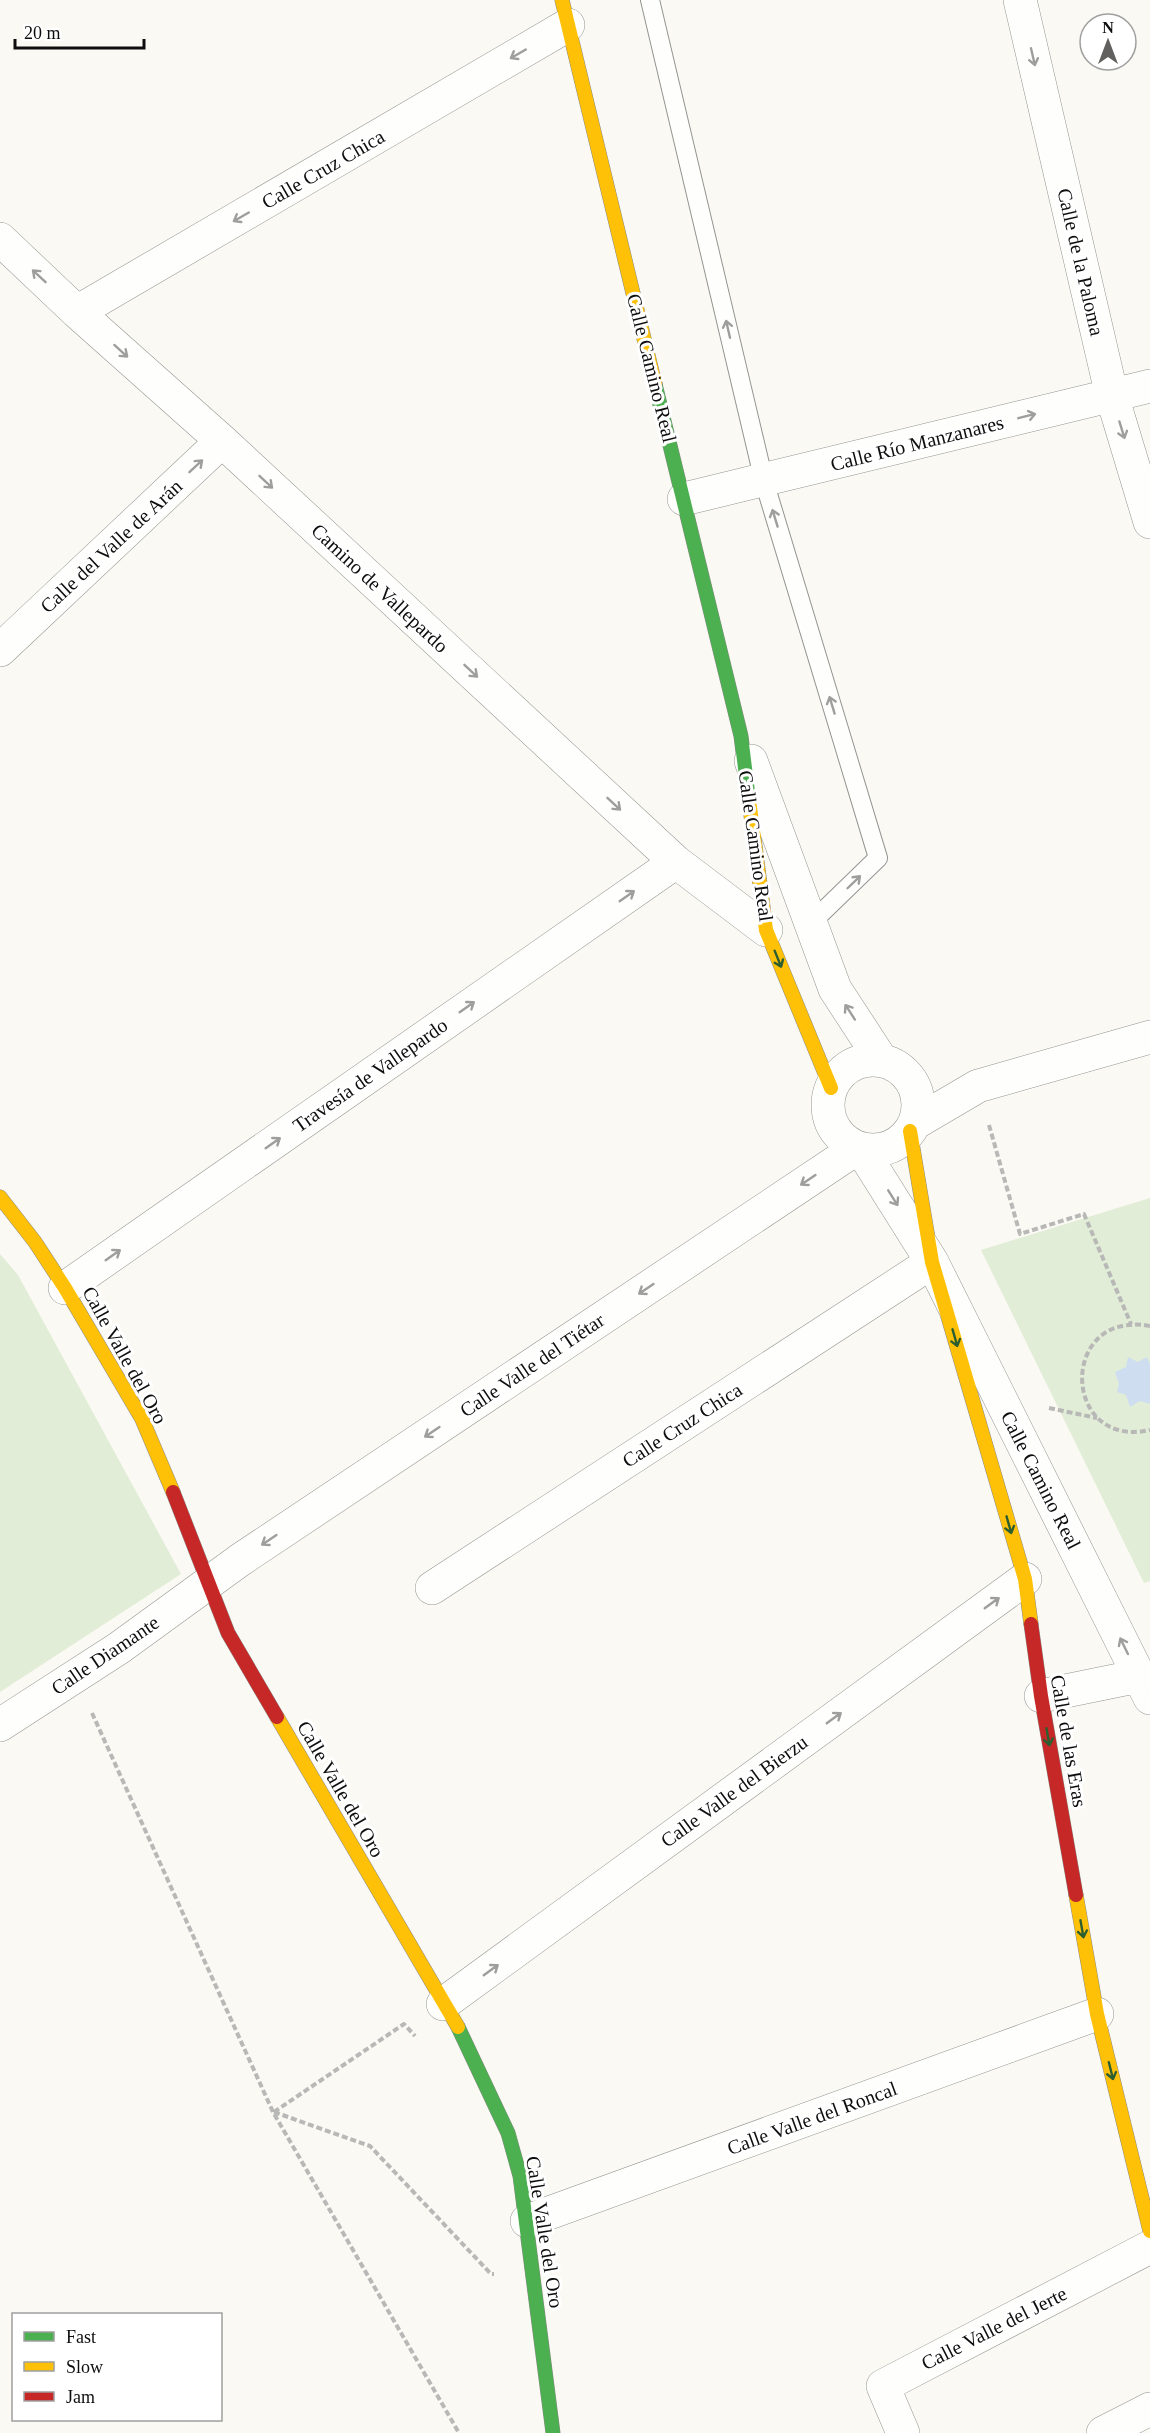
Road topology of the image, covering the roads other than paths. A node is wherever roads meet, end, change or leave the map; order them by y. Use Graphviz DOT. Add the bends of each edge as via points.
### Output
graph roads {
  1 [pos="650,0"];
  2 [pos="1020,0"];
  3 [pos="565,12"];
  4 [pos="0,239"];
  5 [pos="77,312"];
  6 [pos="1150,386"];
  7 [pos="1112,396"];
  8 [pos="222,441"];
  9 [pos="764,481"];
  10 [pos="684,499"];
  11 [pos="1150,522"];
  12 [pos="0,650"];
  13 [pos="741,736"];
  14 [pos="676,862"];
  15 [pos="812,923"];
  16 [pos="766,930"];
  17 [pos="1150,1037"];
  18 [pos="882,1061"];
  19 [pos="913,1084"];
  20 [pos="978,1086"];
  21 [pos="831,1088"];
  22 [pos="913,1127"];
  23 [pos="859,1148"];
  24 [pos="0,1197"];
  25 [pos="932,1262"];
  26 [pos="65,1288"];
  27 [pos="1025,1578"];
  28 [pos="208,1583"];
  29 [pos="432,1588"];
  30 [pos="1144,1687"];
  31 [pos="1041,1695"];
  32 [pos="0,1725"];
  33 [pos="1097,2014"];
  34 [pos="452,2018"];
  35 [pos="527,2221"];
  36 [pos="1150,2231"];
  37 [pos="1150,2247"];
  38 [pos="1150,2409"];
  39 [pos="553,2433"];
  40 [pos="903,2433"];
  41 [pos="1103,2433"];
  9 -- 1 [label="lane, one-way"];
  2 -- 7 [label="street, Calle de la Paloma, one-way"];
  3 -- 5 [label="street, Calle Cruz Chica, one-way"];
  3 -- 10 [label="street, Calle Camino Real"];
  5 -- 4 [label="street, Camino de Vallepardo, one-way"];
  5 -- 8 [label="street, Camino de Vallepardo, one-way"];
  6 -- 7 [label="street, Calle Río Manzanares"];
  9 -- 7 [label="street, Calle Río Manzanares, one-way"];
  7 -- 11 [label="street, Calle de la Paloma, one-way"];
  12 -- 8 [label="street, Calle del Valle de Arán, one-way"];
  8 -- 14 [label="street, Camino de Vallepardo, one-way"];
  9 -- 10 [label="street, Calle Río Manzanares"];
  15 -- 9 [label="lane, one-way" via="879,858"];
  10 -- 13 [label="street, Calle Camino Real"];
  13 -- 15 [label="street, Calle Camino Real"];
  13 -- 16 [label="street, Calle Camino Real"];
  14 -- 16 [label="street, Camino de Vallepardo"];
  26 -- 14 [label="street, Travesía de Vallepardo, one-way"];
  18 -- 15 [label="street, Calle Camino Real, one-way" via="835,989"];
  16 -- 21 [label="street, Calle Camino Real, one-way"];
  17 -- 20 [label="street"];
  18 -- 19 [label="street" via="895,1065"];
  18 -- 21 [label="street" via="869,1060 846,1068"];
  19 -- 20 [label="street"];
  19 -- 22 [label="street" via="918,1110"];
  20 -- 22 [label="street"];
  21 -- 23 [label="street" via="827,1103 835,1130 844,1141"];
  22 -- 23 [label="street" via="888,1148"];
  22 -- 25 [label="street, Calle Camino Real"];
  23 -- 25 [label="street, Calle Camino Real, one-way"];
  23 -- 28 [label="street, Calle Valle del Tiétar, one-way"];
  24 -- 26 [label="street, Calle Valle del Oro"];
  25 -- 27 [label="street, Calle de las Eras, one-way"];
  25 -- 29 [label="street, Calle Cruz Chica"];
  30 -- 25 [label="street, Calle Camino Real, one-way"];
  26 -- 28 [label="street, Calle Valle del Oro" via="142,1419"];
  27 -- 31 [label="street, Calle de las Eras"];
  34 -- 27 [label="street, Calle Valle del Bierzu, one-way"];
  28 -- 32 [label="street, Calle Diamante" via="119,1648"];
  28 -- 34 [label="street, Calle Valle del Oro" via="228,1633"];
  30 -- 31 [label="street"];
  31 -- 33 [label="street, Calle de las Eras, one-way"];
  33 -- 35 [label="street, Calle Valle del Roncal"];
  33 -- 36 [label="street, Calle de las Eras, one-way"];
  34 -- 35 [label="street, Calle Valle del Oro" via="508,2133"];
  35 -- 39 [label="street, Calle Valle del Oro"];
  37 -- 40 [label="street, Calle Valle del Jerte" via="883,2386"];
  38 -- 41 [label="street"];
}
